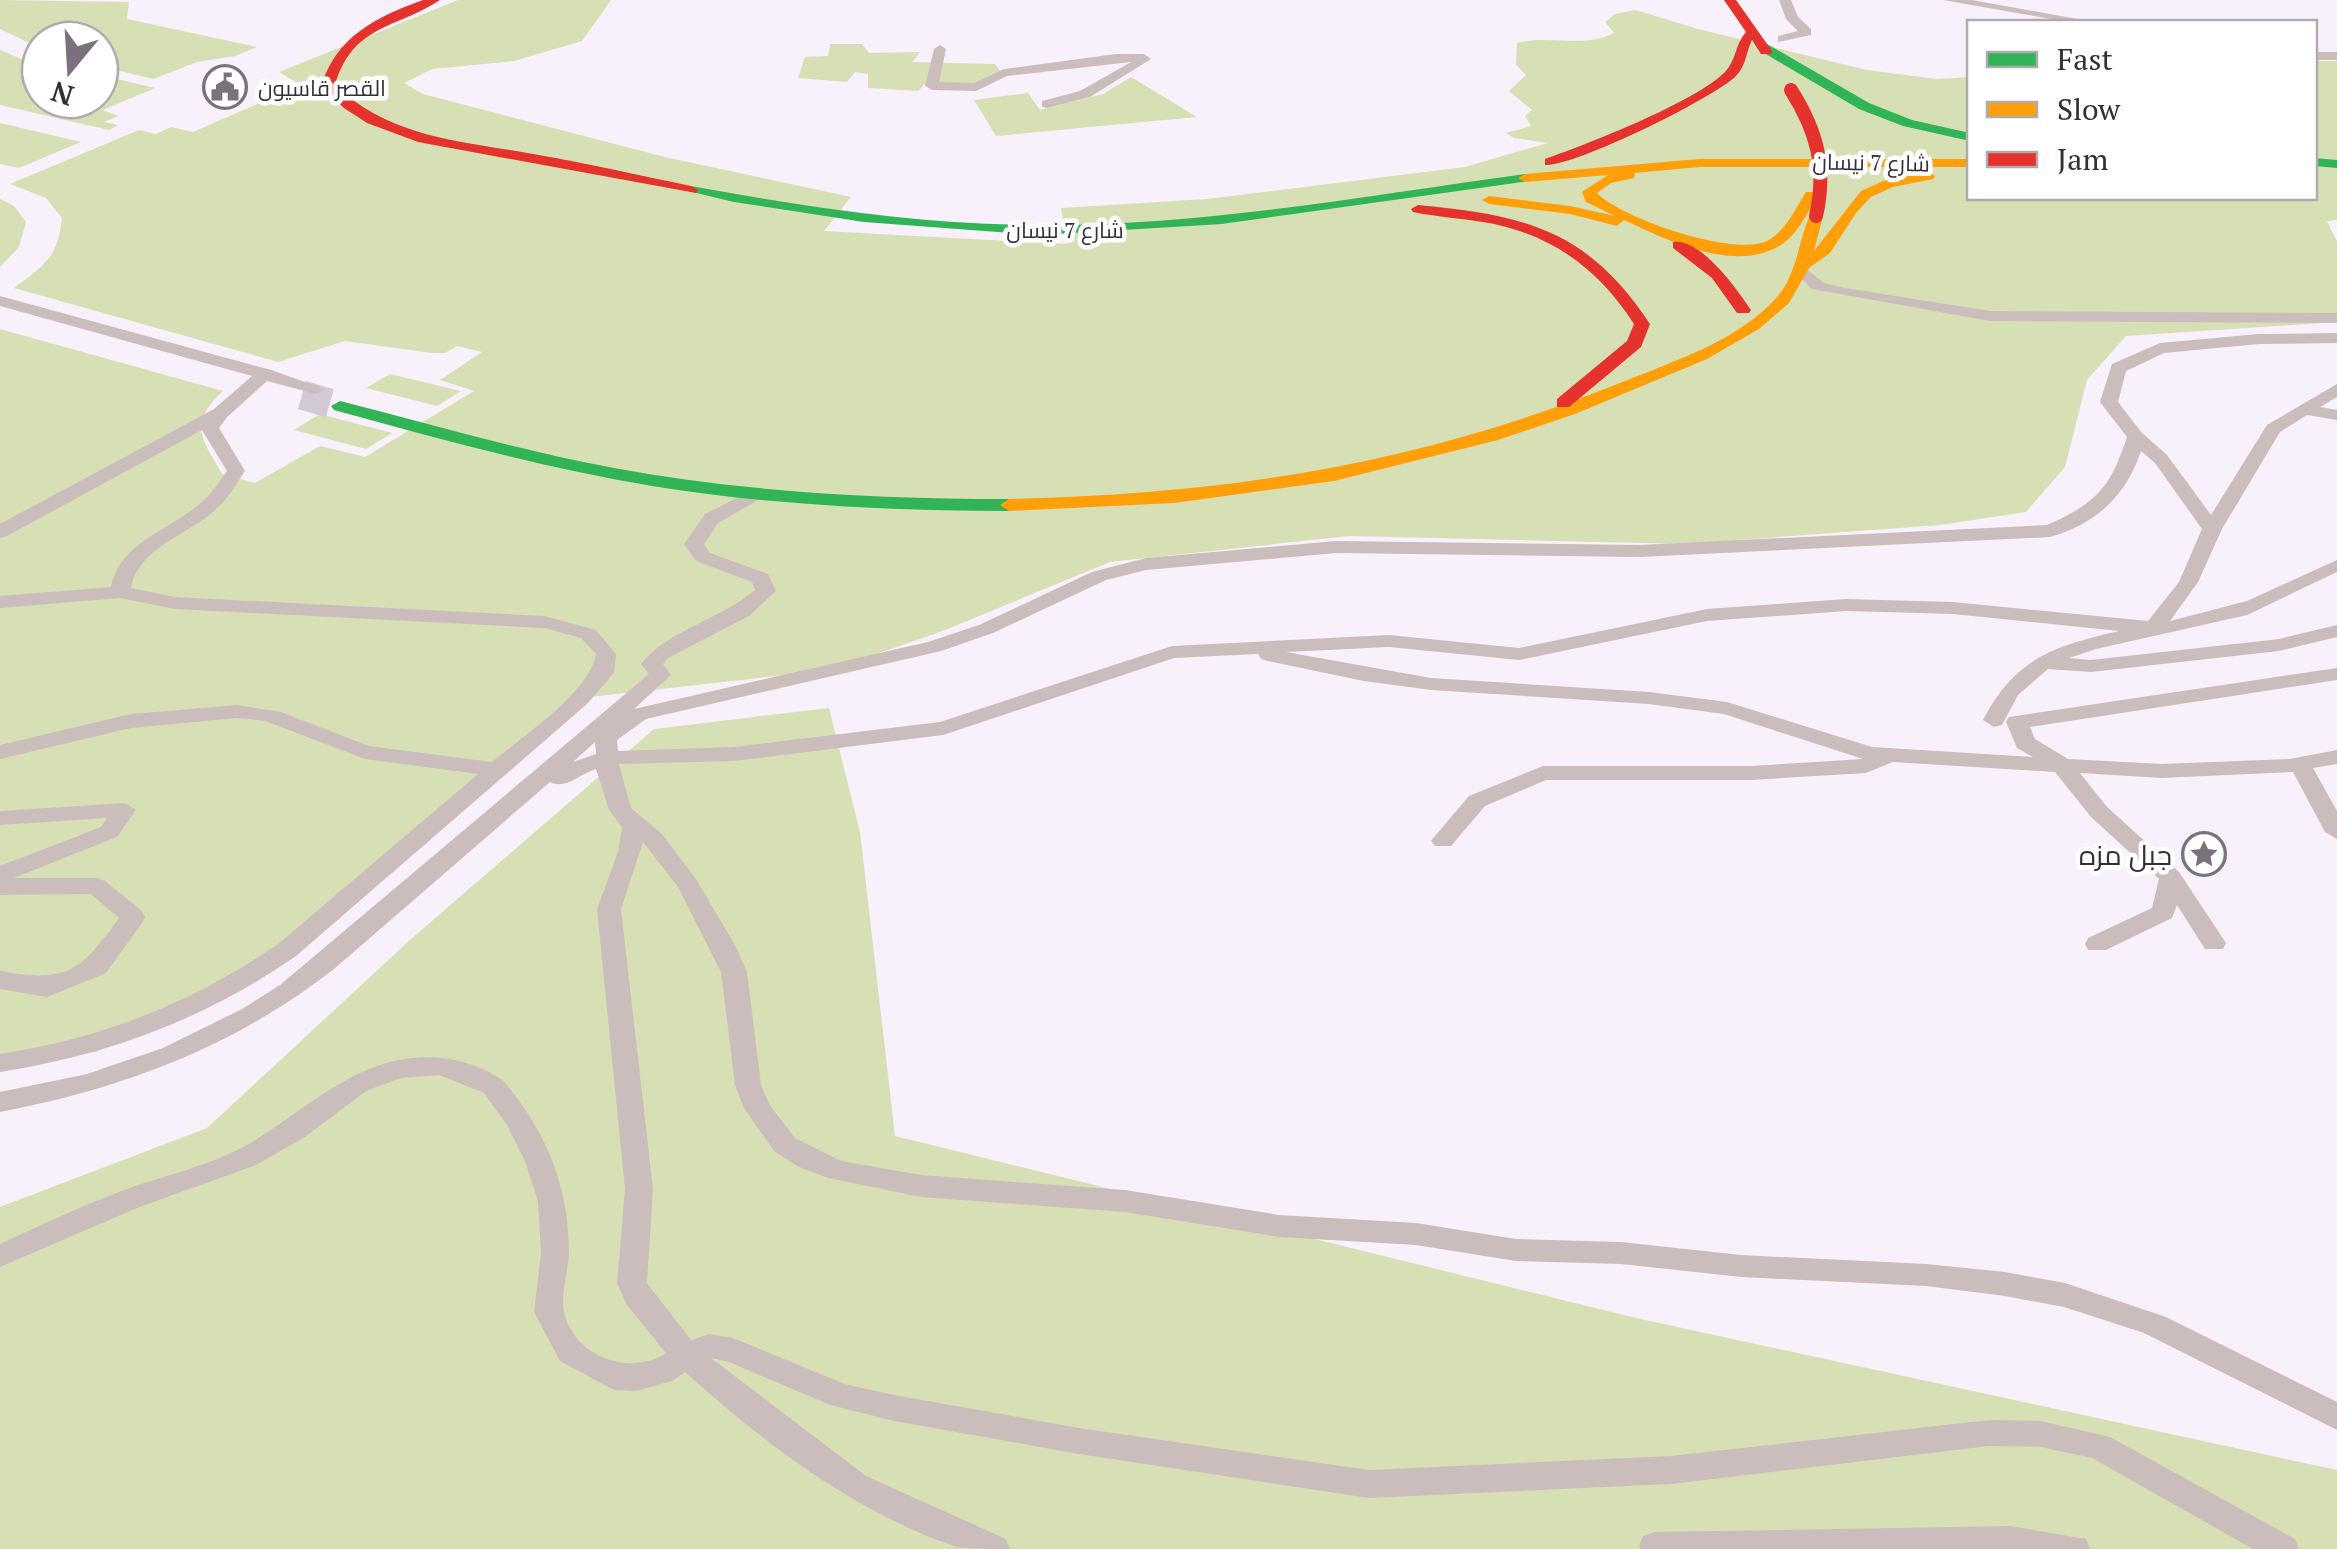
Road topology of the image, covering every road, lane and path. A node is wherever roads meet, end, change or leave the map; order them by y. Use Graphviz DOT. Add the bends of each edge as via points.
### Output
graph roads {
  1 [pos="434,0"];
  2 [pos="449,0"];
  3 [pos="1730,0"];
  4 [pos="1785,0"];
  5 [pos="1949,0"];
  6 [pos="2075,20"];
  7 [pos="1766,39"];
  8 [pos="940,49"];
  9 [pos="1047,104"];
  10 [pos="1967,136"];
  11 [pos="1967,155"];
  12 [pos="1740,161"];
  13 [pos="1967,163"];
  14 [pos="1967,172"];
  15 [pos="1454,184"];
  16 [pos="1366,201"];
  17 [pos="1290,211"];
  18 [pos="1808,214"];
  19 [pos="1676,244"];
  20 [pos="1801,262"];
  21 [pos="0,301"];
  22 [pos="1743,310"];
  23 [pos="0,312"];
  24 [pos="2337,318"];
  25 [pos="2337,338"];
  26 [pos="261,379"];
  27 [pos="2337,388"];
  28 [pos="309,392"];
  29 [pos="1562,403"];
  30 [pos="2307,410"];
  31 [pos="220,413"];
  32 [pos="2337,415"];
  33 [pos="2136,437"];
  34 [pos="760,494"];
  35 [pos="2212,529"];
  36 [pos="0,532"];
  37 [pos="2337,566"];
  38 [pos="120,592"];
  39 [pos="0,602"];
  40 [pos="2153,628"];
  41 [pos="2337,631"];
  42 [pos="1244,649"];
  43 [pos="2037,662"];
  44 [pos="2337,674"];
  45 [pos="660,676"];
  46 [pos="656,708"];
  47 [pos="2005,721"];
  48 [pos="0,752"];
  49 [pos="1893,754"];
  50 [pos="2337,757"];
  51 [pos="607,758"];
  52 [pos="1987,759"];
  53 [pos="2061,764"];
  54 [pos="2300,764"];
  55 [pos="497,770"];
  56 [pos="559,779"];
  57 [pos="0,818"];
  58 [pos="634,826"];
  59 [pos="2337,832"];
  60 [pos="1443,841"];
  61 [pos="0,875"];
  62 [pos="2170,877"];
  63 [pos="0,887"];
  64 [pos="2214,943"];
  65 [pos="2097,944"];
  66 [pos="0,980"];
  67 [pos="0,1063"];
  68 [pos="0,1102"];
  69 [pos="0,1256"];
  70 [pos="686,1354"];
  71 [pos="2337,1417"];
  72 [pos="1655,1546"];
  73 [pos="994,1549"];
  74 [pos="2074,1549"];
  75 [pos="2283,1549"];
  1 -- 17 [label="main road, شارع 7 نيسان" via="372,26 337,53 328,86 348,110 414,136 764,204 910,223 1122,228"];
  2 -- 15 [label="main road, شارع 7 نيسان" via="385,28 351,53 343,84 362,106 425,130 772,198 954,220 1040,224 1198,217"];
  3 -- 7 [label="main road"];
  4 -- 7 [label="street" via="1807,32"];
  5 -- 6 [label="street"];
  7 -- 10 [label="main road" via="1848,99"];
  7 -- 15 [label="main road" via="1743,43 1732,76 1697,98 1564,158"];
  7 -- 18 [label="main road, bridge" via="1806,111 1826,172 1824,192"];
  8 -- 9 [label="street" via="932,86 976,88 1004,74 1144,59 1085,94"];
  11 -- 15 [label="main road, شارع 7 نيسان" via="1658,158"];
  12 -- 13 [label="main road, شارع 7 نيسان"];
  12 -- 16 [label="main road, شارع 7 نيسان" via="1604,169"];
  12 -- 18 [label="main road" via="1637,173 1606,180 1590,192 1592,199 1697,242 1742,250 1765,248"];
  14 -- 20 [label="main road" via="1892,184 1861,197 1824,258"];
  16 -- 17 [label="main road, شارع 7 نيسان"];
  16 -- 19 [label="main road" via="1534,204 1613,220"];
  17 -- 29 [label="main road" via="1450,211 1529,229 1588,253 1619,282 1642,324 1635,343"];
  18 -- 20 [label="main road"];
  19 -- 20 [label="main road" via="1718,257"];
  19 -- 22 [label="main road" via="1718,275"];
  20 -- 22 [label="main road"];
  20 -- 24 [label="street" via="1818,286 1844,294 1990,316"];
  20 -- 34 [label="main road" via="1784,300 1748,329 1577,412 1430,457 1175,498 1082,504 925,505"];
  21 -- 26 [label="street"];
  22 -- 29 [label="main road" via="1694,345"];
  23 -- 26 [label="street"];
  25 -- 33 [label="street" via="2160,348 2118,368 2110,402"];
  26 -- 28 [label="street"];
  26 -- 31 [label="street"];
  27 -- 30 [label="street"];
  29 -- 34 [label="main road" via="1416,445 1302,468 1161,487 1010,493 816,488 684,472 347,402 544,460"];
  30 -- 32 [label="street"];
  30 -- 35 [label="street" via="2273,429"];
  31 -- 36 [label="street"];
  31 -- 38 [label="street" via="210,428 236,471 212,505 132,564 120,577"];
  33 -- 35 [label="street" via="2161,459"];
  33 -- 46 [label="street" via="2105,504 2050,531 1640,551 1336,547 1146,564 1099,576 934,648"];
  34 -- 45 [label="street" via="716,515 694,544 704,557 761,578 766,590 742,612 662,654 652,664"];
  35 -- 40 [label="street" via="2181,598"];
  37 -- 40 [label="street" via="2274,598"];
  38 -- 39 [label="street"];
  38 -- 55 [label="street" via="175,603 544,622 595,638 606,654 596,682"];
  40 -- 42 [label="street" via="1846,605 1707,616 1520,654 1389,641"];
  40 -- 43 [label="street"];
  41 -- 43 [label="street" via="2278,645 2091,666"];
  42 -- 49 [label="street" via="1431,684 1727,708 1870,754"];
  42 -- 51 [label="street" via="1147,658 971,720 908,734 734,754"];
  43 -- 47 [label="street" via="2001,697"];
  44 -- 47 [label="street"];
  45 -- 46 [label="street" via="650,698"];
  45 -- 68 [label="street" via="267,1008 139,1068 68,1091"];
  46 -- 51 [label="street" via="606,738"];
  47 -- 52 [label="street"];
  47 -- 53 [label="street" via="2025,743"];
  48 -- 55 [label="street" via="236,710 376,754"];
  49 -- 52 [label="street"];
  49 -- 60 [label="street" via="1866,766 1770,772 1543,773 1478,801"];
  50 -- 54 [label="street"];
  51 -- 56 [label="street"];
  51 -- 58 [label="street" via="620,810"];
  52 -- 53 [label="street"];
  53 -- 54 [label="street" via="2162,772"];
  53 -- 62 [label="street" via="2098,812"];
  54 -- 59 [label="street"];
  55 -- 67 [label="street" via="251,976 120,1039"];
  57 -- 61 [label="street" via="125,810 109,832"];
  58 -- 70 [label="street" via="609,909 638,1189 632,1283"];
  58 -- 71 [label="street" via="654,839 688,884 724,947 757,1108 785,1145 838,1171 920,1186 1125,1201 1278,1226 2005,1284 2083,1300 2155,1325"];
  62 -- 64 [label="street"];
  62 -- 65 [label="street" via="2163,912"];
  63 -- 66 [label="street" via="96,886 133,916 96,967 46,988"];
  69 -- 70 [label="street" via="127,1200 246,1158 357,1084 399,1068 441,1066 493,1086 539,1161 554,1228 549,1312 571,1352 614,1377 637,1378 661,1372"];
  70 -- 73 [label="street" via="855,1486"];
  70 -- 75 [label="street" via="709,1346 732,1350 841,1396 894,1408 1369,1484 1671,1470 1989,1433 2055,1436 2099,1446"];
  72 -- 74 [label="street" via="2010,1540"];
}
